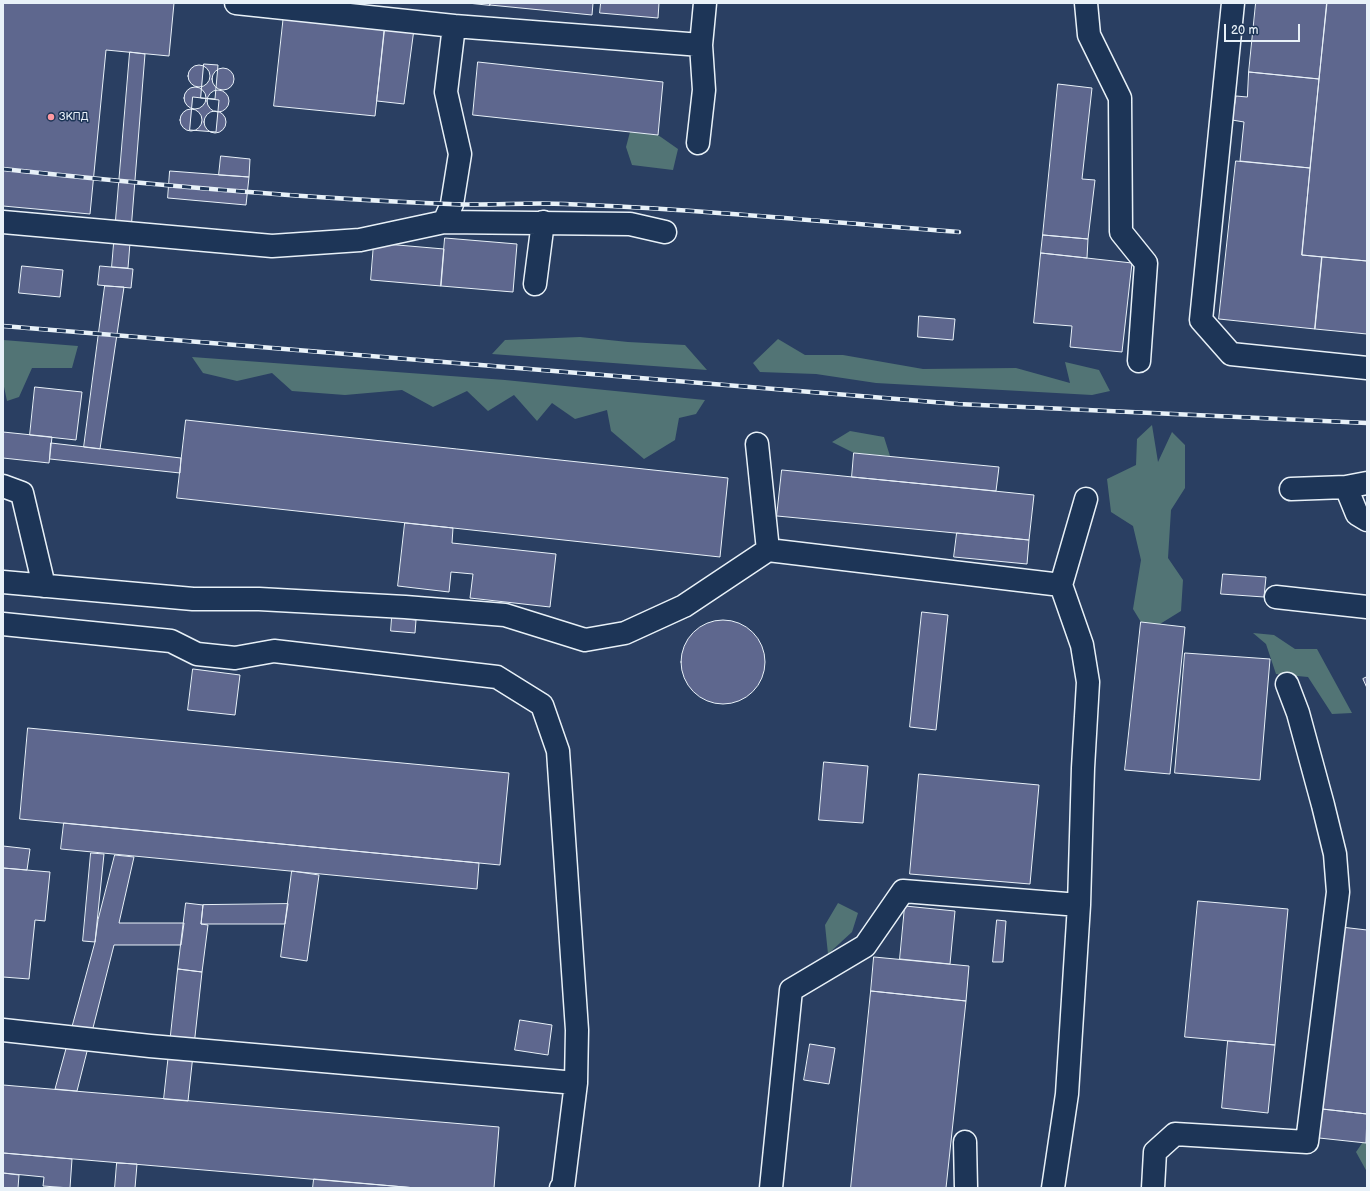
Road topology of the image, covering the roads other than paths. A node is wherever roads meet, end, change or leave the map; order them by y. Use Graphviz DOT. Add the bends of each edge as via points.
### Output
graph roads {
  1 [pos="236,3"];
  2 [pos="705,3"];
  3 [pos="1086,3"];
  4 [pos="1233,3"];
  5 [pos="454,26"];
  6 [pos="701,45"];
  7 [pos="698,143"];
  8 [pos="3,222"];
  9 [pos="444,222"];
  10 [pos="543,222"];
  11 [pos="665,232"];
  12 [pos="535,284"];
  13 [pos="1139,361"];
  14 [pos="1367,368"];
  15 [pos="757,444"];
  16 [pos="1357,485"];
  17 [pos="3,486"];
  18 [pos="1291,489"];
  19 [pos="1086,499"];
  20 [pos="1367,520"];
  21 [pos="768,550"];
  22 [pos="3,582"];
  23 [pos="1061,585"];
  24 [pos="44,586"];
  25 [pos="1276,597"];
  26 [pos="1367,607"];
  27 [pos="3,624"];
  28 [pos="1287,684"];
  29 [pos="1079,905"];
  30 [pos="3,1030"];
  31 [pos="576,1083"];
  32 [pos="965,1142"];
  33 [pos="561,1188"];
  34 [pos="771,1188"];
  35 [pos="966,1188"];
  36 [pos="1053,1188"];
  37 [pos="1153,1188"];
  1 -- 5 [label="lane"];
  2 -- 6 [label="lane"];
  3 -- 13 [label="lane" via="1089,35 1120,98 1121,232 1146,263"];
  4 -- 14 [label="lane" via="1201,320 1231,354"];
  5 -- 6 [label="lane"];
  5 -- 9 [label="lane" via="446,92 460,154 452,204"];
  6 -- 7 [label="lane" via="704,90"];
  8 -- 9 [label="lane" via="272,246 360,240"];
  9 -- 10 [label="lane"];
  10 -- 11 [label="lane" via="630,224"];
  10 -- 12 [label="lane"];
  15 -- 21 [label="lane"];
  16 -- 18 [label="lane"];
  16 -- 20 [label="lane" via="1357,514"];
  17 -- 24 [label="lane" via="22,493"];
  19 -- 23 [label="lane"];
  21 -- 23 [label="lane"];
  21 -- 24 [label="lane" via="684,606 625,633 585,640 505,615 320,602 193,598"];
  22 -- 24 [label="lane"];
  23 -- 29 [label="lane" via="1082,645 1088,682"];
  25 -- 26 [label="lane"];
  27 -- 31 [label="lane" via="171,640 197,654 235,658 274,651 497,677 542,705 558,751 577,1030"];
  28 -- 37 [label="lane" via="1298,713 1323,805 1335,854 1338,892 1307,1142 1175,1134 1155,1152"];
  29 -- 34 [label="lane" via="903,891 865,946 792,990"];
  29 -- 36 [label="lane" via="1067,1094"];
  30 -- 31 [label="lane" via="150,1046"];
  31 -- 33 [label="lane"];
  32 -- 35 [label="lane"];
}
